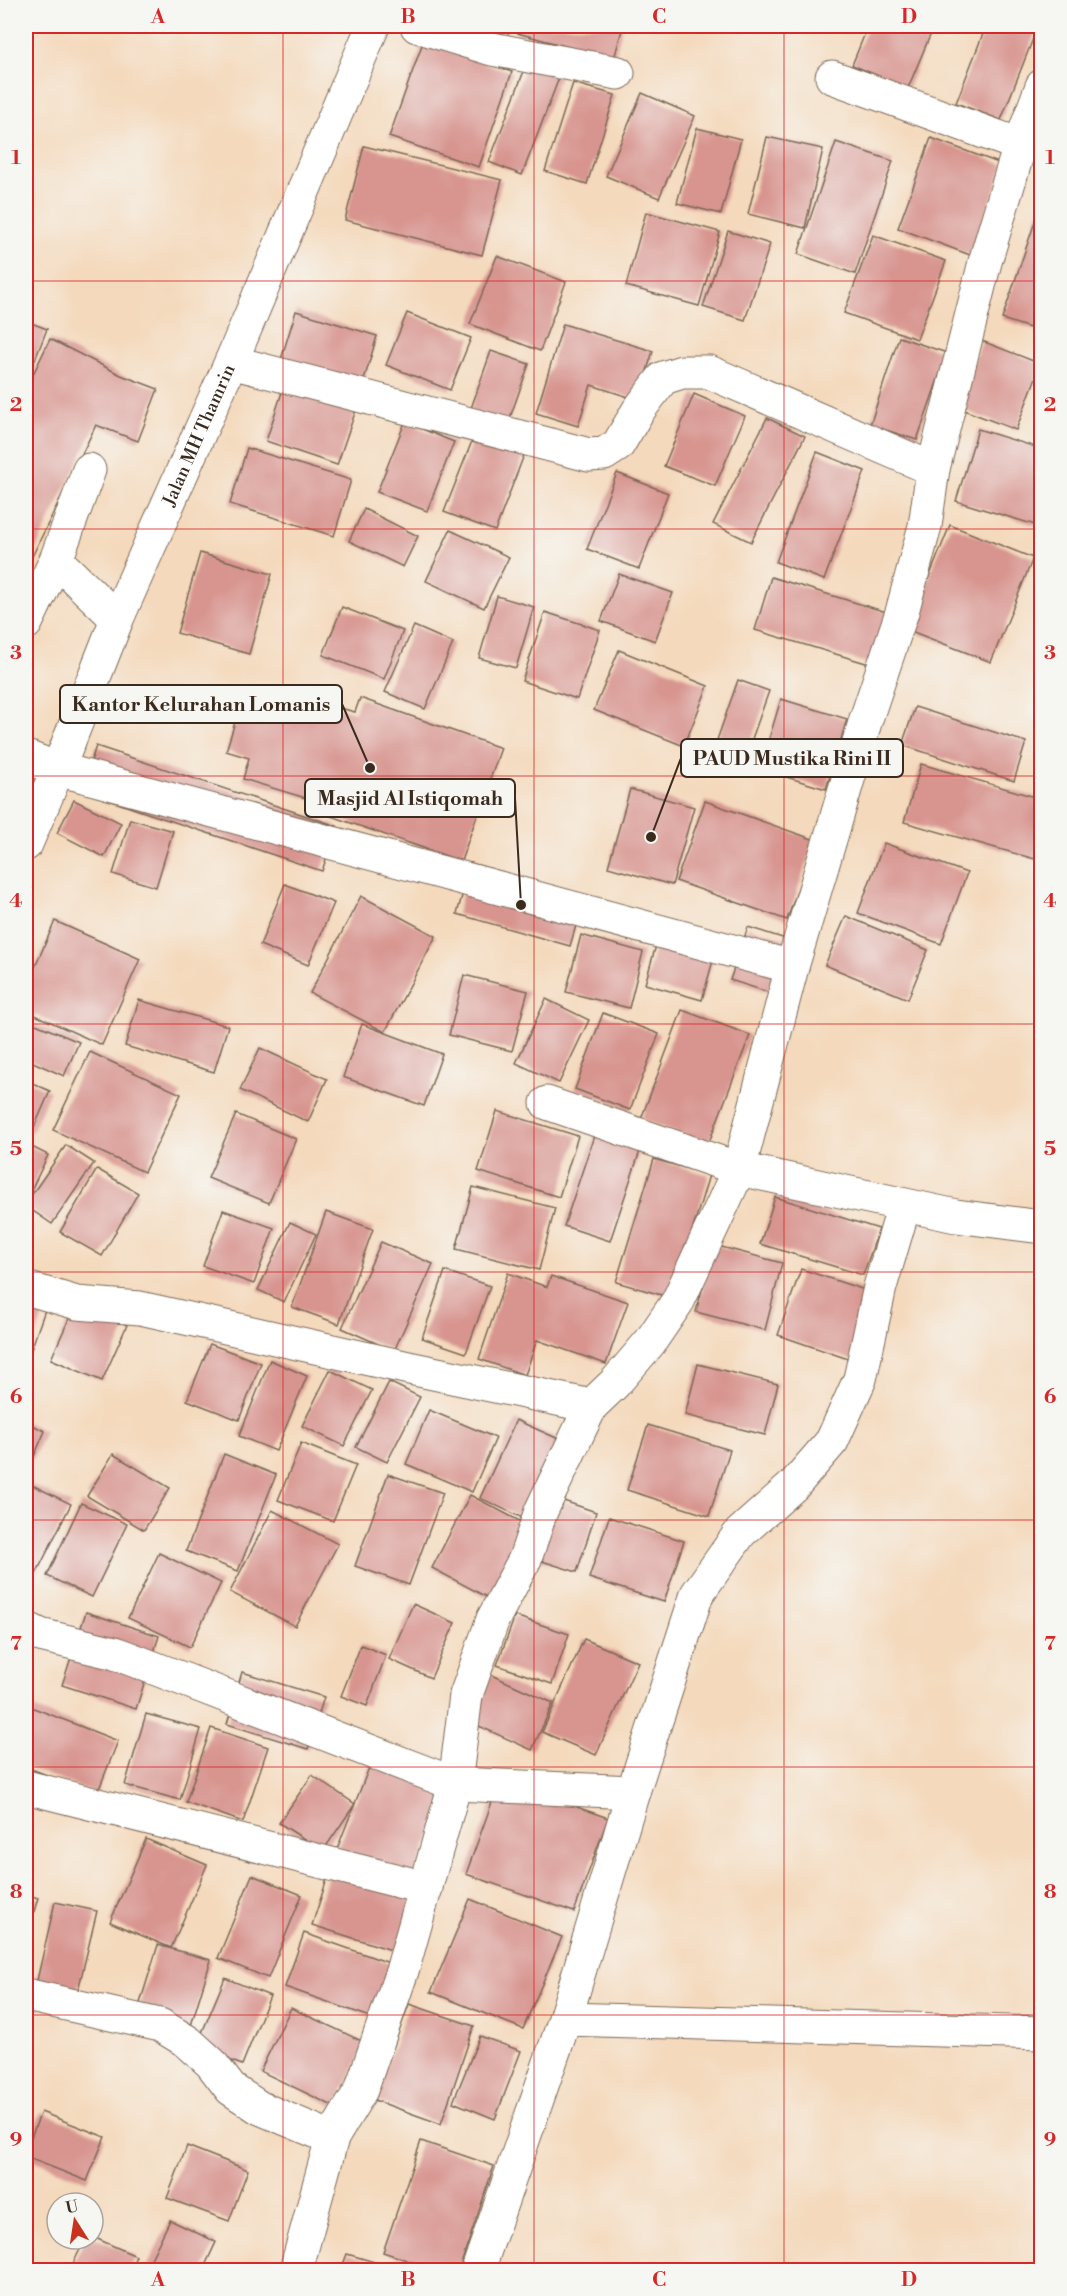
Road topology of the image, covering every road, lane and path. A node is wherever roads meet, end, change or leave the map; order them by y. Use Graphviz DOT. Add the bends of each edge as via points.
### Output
graph roads {
  1 [pos="373,26"];
  2 [pos="417,26"];
  3 [pos="618,73"];
  4 [pos="832,78"];
  5 [pos="1041,86"];
  6 [pos="1020,146"];
  7 [pos="231,362"];
  8 [pos="89,470"];
  9 [pos="933,470"];
  10 [pos="56,560"];
  11 [pos="117,619"];
  12 [pos="26,623"];
  13 [pos="26,757"];
  14 [pos="58,769"];
  15 [pos="26,844"];
  16 [pos="792,967"];
  17 [pos="547,1103"];
  18 [pos="740,1169"];
  19 [pos="904,1206"];
  20 [pos="1041,1227"];
  21 [pos="26,1288"];
  22 [pos="591,1406"];
  23 [pos="26,1628"];
  24 [pos="455,1784"];
  25 [pos="26,1787"];
  26 [pos="633,1792"];
  27 [pos="426,1888"];
  28 [pos="26,1995"];
  29 [pos="565,2019"];
  30 [pos="1041,2033"];
  31 [pos="332,2138"];
  32 [pos="296,2271"];
  33 [pos="478,2271"];
  1 -- 7 [label="street, Jalan MH Thamrin"];
  2 -- 3 [label="street" via="492,49"];
  4 -- 6 [label="street"];
  5 -- 6 [label="street"];
  6 -- 9 [label="street" via="985,262"];
  7 -- 9 [label="street" via="589,455 604,454 618,446 663,378 682,372 709,372"];
  7 -- 11 [label="street, Jalan MH Thamrin"];
  8 -- 10 [label="street"];
  9 -- 16 [label="street" via="925,526 902,612"];
  10 -- 11 [label="street"];
  10 -- 12 [label="street"];
  11 -- 14 [label="street, Jalan MH Thamrin"];
  13 -- 14 [label="street"];
  14 -- 15 [label="street, Jalan MH Thamrin"];
  14 -- 16 [label="street"];
  16 -- 18 [label="street"];
  17 -- 18 [label="street"];
  18 -- 19 [label="street"];
  18 -- 22 [label="street" via="678,1301 650,1342"];
  19 -- 20 [label="street"];
  19 -- 26 [label="street" via="880,1287 860,1379 832,1442 794,1485 740,1533 698,1594"];
  21 -- 22 [label="street" via="77,1303 140,1308"];
  22 -- 24 [label="street" via="541,1511 525,1559 489,1629 466,1695"];
  23 -- 24 [label="street" via="115,1653"];
  24 -- 26 [label="street"];
  24 -- 27 [label="street"];
  25 -- 27 [label="street"];
  26 -- 29 [label="street"];
  27 -- 31 [label="street" via="361,2090"];
  28 -- 31 [label="street" via="160,2025 188,2042 231,2089 260,2108"];
  29 -- 30 [label="street"];
  29 -- 33 [label="street"];
  31 -- 32 [label="street"];
}
